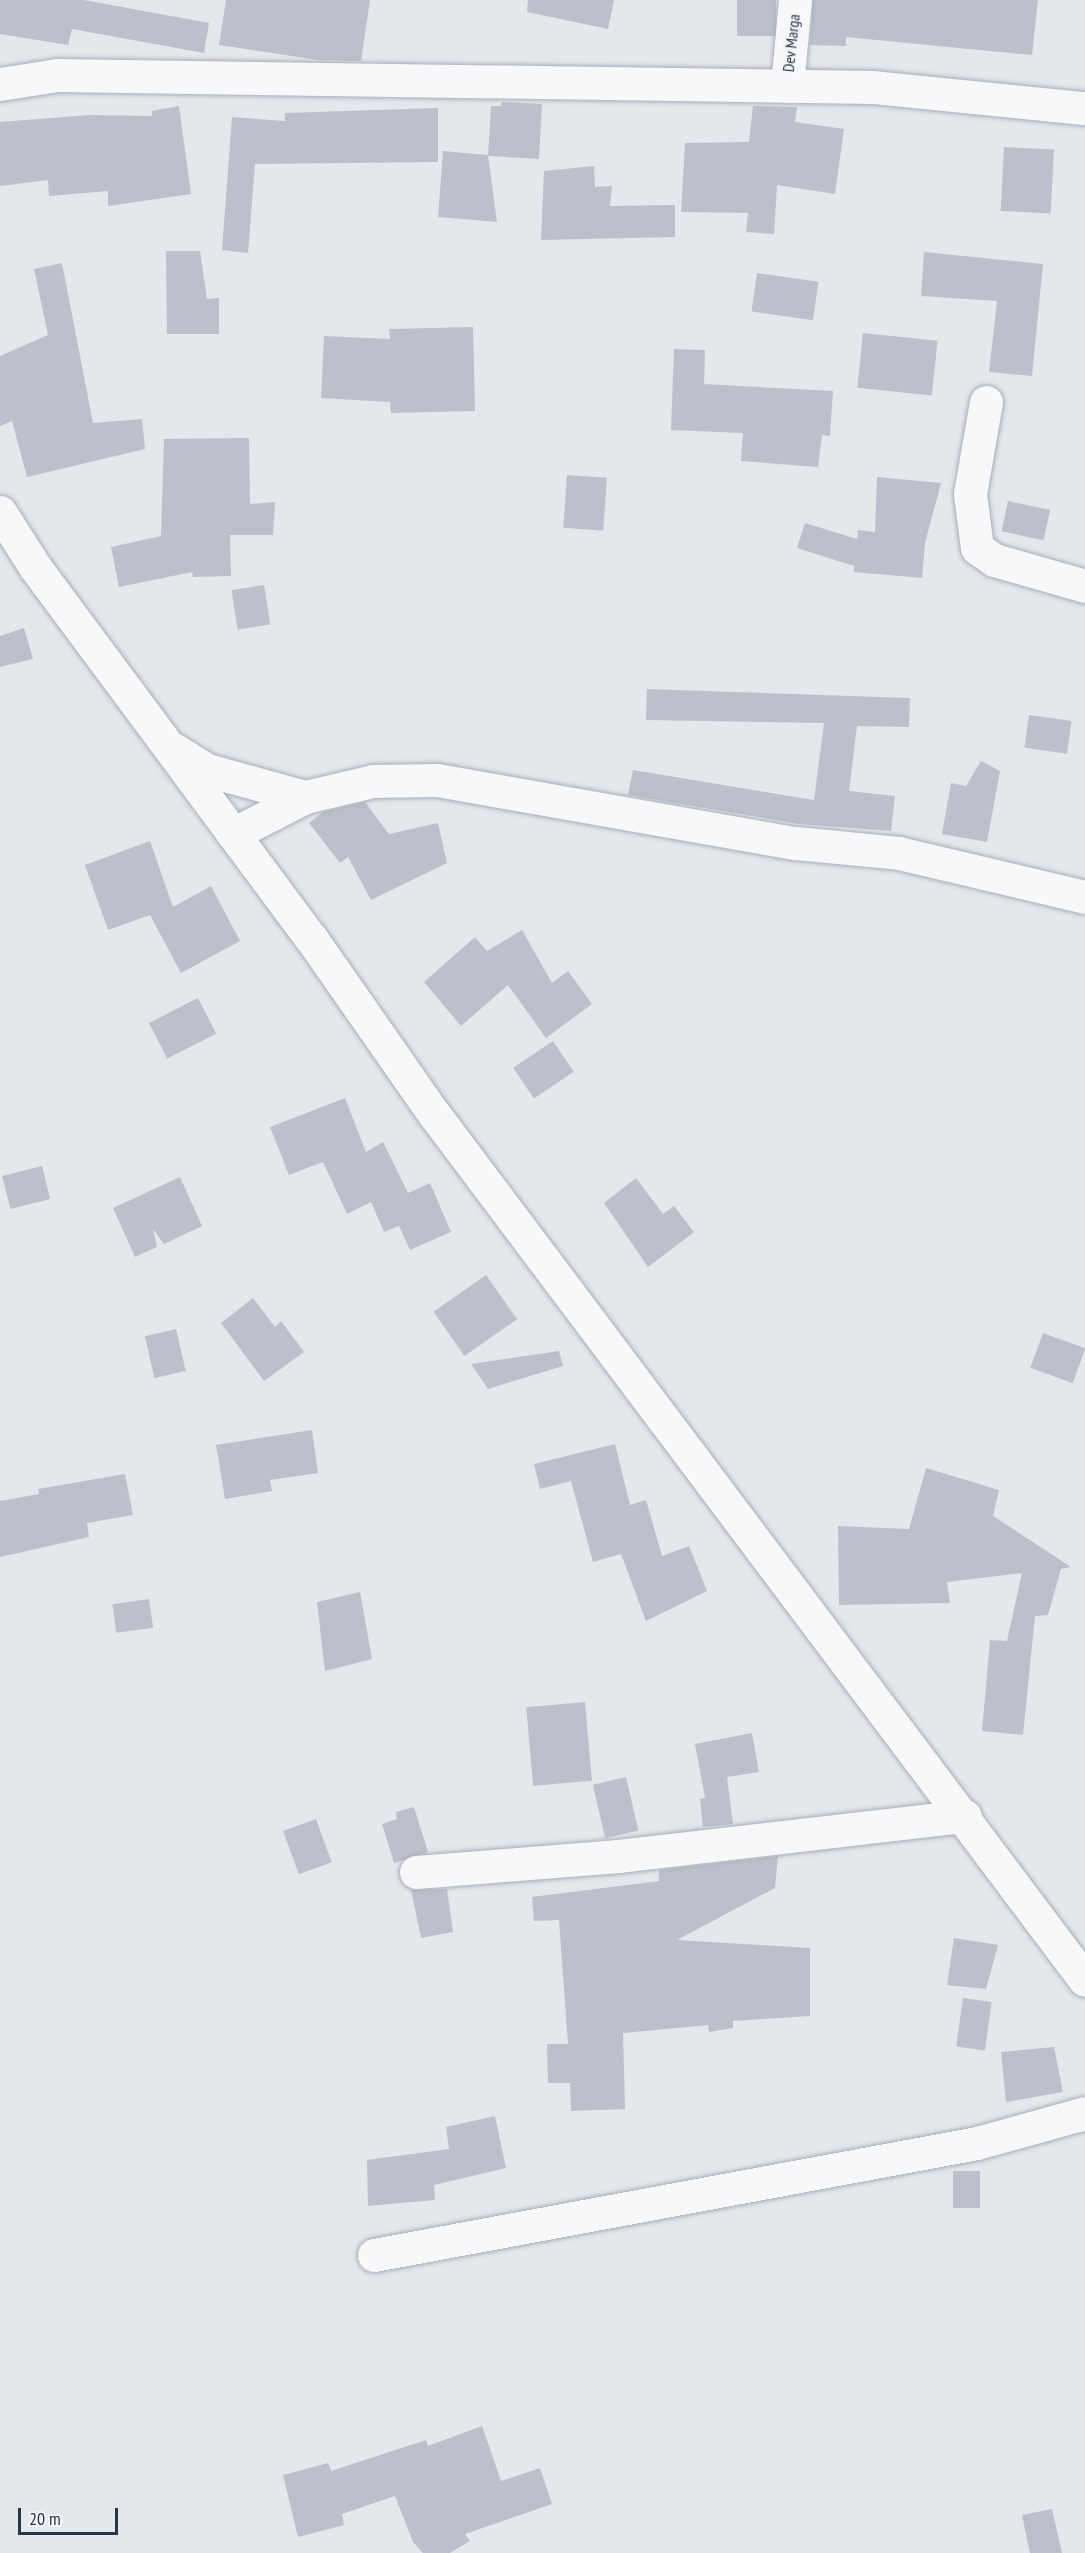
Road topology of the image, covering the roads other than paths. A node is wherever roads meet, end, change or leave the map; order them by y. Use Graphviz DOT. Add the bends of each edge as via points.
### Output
graph roads {
  1 [pos="795,0"];
  2 [pos="0,62"];
  3 [pos="57,75"];
  4 [pos="0,84"];
  5 [pos="787,86"];
  6 [pos="1085,108"];
  7 [pos="986,402"];
  8 [pos="0,512"];
  9 [pos="1085,586"];
  10 [pos="172,749"];
  11 [pos="305,796"];
  12 [pos="232,834"];
  13 [pos="1085,897"];
  14 [pos="965,1816"];
  15 [pos="416,1872"];
  16 [pos="1085,1980"];
  17 [pos="1085,2113"];
  18 [pos="375,2255"];
  1 -- 5 [label="street, Dev Marga"];
  2 -- 3 [label="street"];
  3 -- 4 [label="street"];
  3 -- 5 [label="street"];
  5 -- 6 [label="street" via="873,87"];
  7 -- 9 [label="street" via="970,494 977,548 994,560"];
  8 -- 10 [label="street" via="35,567"];
  10 -- 11 [label="street" via="207,770"];
  10 -- 12 [label="street"];
  11 -- 12 [label="street"];
  11 -- 13 [label="street" via="373,780 474,784 796,843 899,853"];
  12 -- 14 [label="street" via="548,1268"];
  14 -- 15 [label="street" via="618,1856"];
  14 -- 16 [label="street"];
  17 -- 18 [label="street" via="977,2144"];
}
